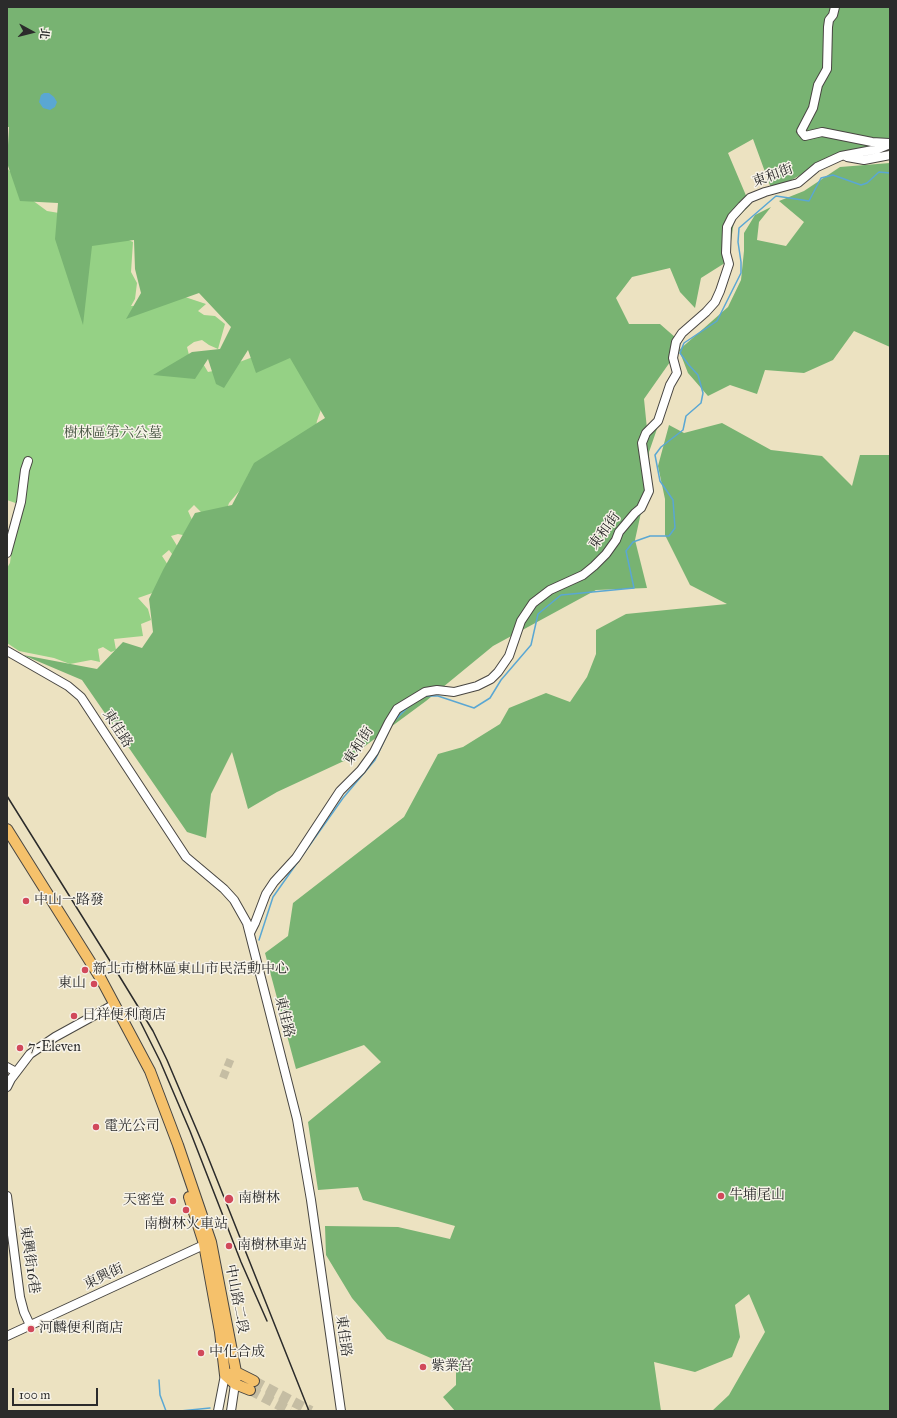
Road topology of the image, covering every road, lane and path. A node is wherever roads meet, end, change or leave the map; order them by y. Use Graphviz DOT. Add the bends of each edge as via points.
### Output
graph roads {
  1 [pos="836,7"];
  2 [pos="890,144"];
  3 [pos="890,155"];
  4 [pos="844,156"];
  5 [pos="28,461"];
  6 [pos="7,553"];
  7 [pos="7,651"];
  8 [pos="7,829"];
  9 [pos="250,933"];
  10 [pos="115,1004"];
  11 [pos="7,1067"];
  12 [pos="16,1072"];
  13 [pos="7,1087"];
  14 [pos="7,1196"];
  15 [pos="208,1243"];
  16 [pos="30,1325"];
  17 [pos="7,1336"];
  18 [pos="236,1372"];
  19 [pos="225,1375"];
  20 [pos="235,1384"];
  21 [pos="218,1411"];
  22 [pos="231,1411"];
  23 [pos="341,1411"];
  1 -- 2 [label="street" via="829,20 827,69 818,85 813,108 801,131 805,136 822,132"];
  2 -- 4 [label="street, 東和街"];
  3 -- 4 [label="street" via="864,160"];
  4 -- 9 [label="street, 東和街" via="817,168 798,183 750,198 732,217 727,228 726,247 729,264 720,292 715,302 682,332 676,342 673,358 677,372 658,421 646,433 642,443 649,491 641,508 619,532 606,554 583,575 550,590 533,603 521,621 508,656 491,679 454,692 424,692 397,709 374,752 361,770 340,791 296,858 266,894"];
  5 -- 6 [label="street" via="21,502"];
  7 -- 9 [label="street, 東佳路" via="68,686 82,697 186,857 234,900"];
  8 -- 10 [label="main road, 中山路二段"];
  9 -- 23 [label="street, 東佳路" via="297,1119"];
  10 -- 12 [label="street" via="30,1054"];
  10 -- 15 [label="main road, 中山路二段" via="148,1081"];
  11 -- 12 [label="street"];
  12 -- 13 [label="street"];
  14 -- 16 [label="street, 東興街16巷" via="20,1297"];
  15 -- 16 [label="street, 東興街"];
  15 -- 18 [label="main road, 中山路二段"];
  15 -- 19 [label="main road, 中山路二段"];
  16 -- 17 [label="street, 東興街"];
  18 -- 19 [label="main road"];
  18 -- 20 [label="main road, 中山路二段"];
  18 -- 20 [label="main road" via="252,1386"];
  19 -- 20 [label="main road"];
  19 -- 21 [label="street"];
  20 -- 22 [label="street"];
}
